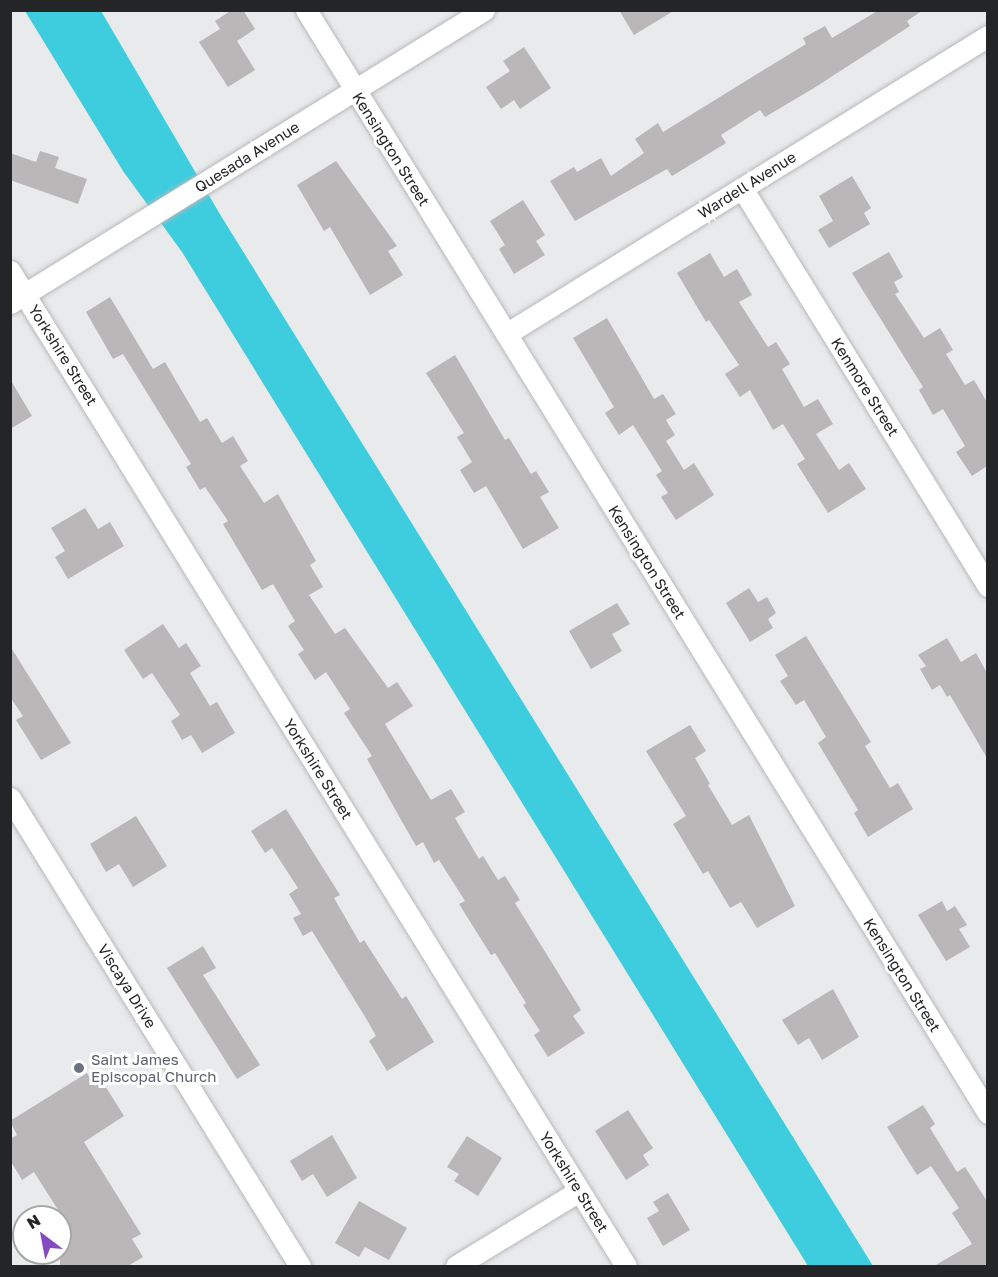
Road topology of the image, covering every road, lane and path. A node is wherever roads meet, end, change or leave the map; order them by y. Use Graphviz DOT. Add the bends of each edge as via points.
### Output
graph roads {
  1 [pos="306,10"];
  2 [pos="484,10"];
  3 [pos="984,46"];
  4 [pos="355,90"];
  5 [pos="742,188"];
  6 [pos="10,271"];
  7 [pos="18,299"];
  8 [pos="506,334"];
  9 [pos="987,586"];
  10 [pos="10,798"];
  11 [pos="987,1113"];
  12 [pos="579,1191"];
  13 [pos="300,1266"];
  14 [pos="456,1266"];
  15 [pos="626,1266"];
  1 -- 4 [label="street, Kensington Street"];
  2 -- 4 [label="street, Quesada Avenue"];
  3 -- 5 [label="street, Wardell Avenue"];
  4 -- 7 [label="street, Quesada Avenue"];
  4 -- 8 [label="street, Kensington Street"];
  5 -- 8 [label="street, Wardell Avenue"];
  5 -- 9 [label="street, Kenmore Street"];
  6 -- 7 [label="street, Yorkshire Street"];
  7 -- 12 [label="street, Yorkshire Street"];
  8 -- 11 [label="street, Kensington Street"];
  10 -- 13 [label="street, Viscaya Drive"];
  12 -- 14 [label="street"];
  12 -- 15 [label="street, Yorkshire Street"];
}
